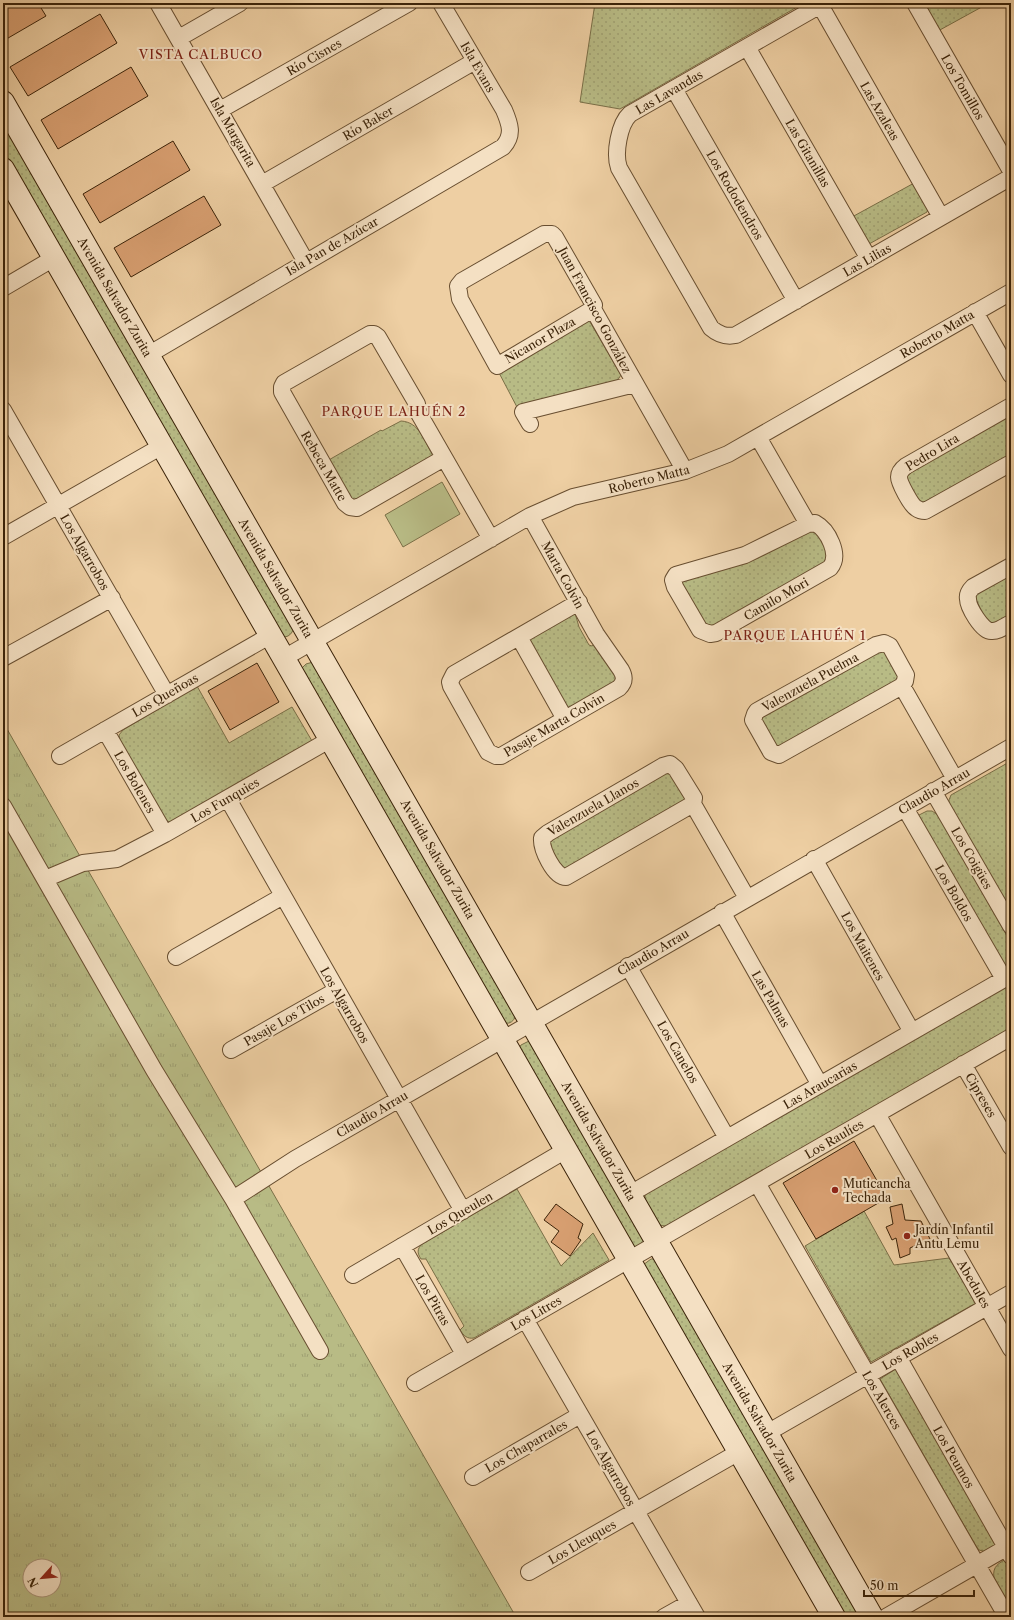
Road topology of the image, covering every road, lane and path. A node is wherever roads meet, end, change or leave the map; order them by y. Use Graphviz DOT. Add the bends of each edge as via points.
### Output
graph roads {
  1 [pos="158,3"];
  2 [pos="240,3"];
  3 [pos="409,3"];
  4 [pos="441,3"];
  5 [pos="915,3"];
  6 [pos="822,4"];
  7 [pos="179,38"];
  8 [pos="747,47"];
  9 [pos="475,61"];
  10 [pos="674,89"];
  11 [pos="3,102"];
  12 [pos="220,110"];
  13 [pos="510,132"];
  14 [pos="3,169"];
  15 [pos="1011,171"];
  16 [pos="1011,177"];
  17 [pos="262,184"];
  18 [pos="941,217"];
  19 [pos="556,237"];
  20 [pos="54,258"];
  21 [pos="869,259"];
  22 [pos="306,262"];
  23 [pos="3,288"];
  24 [pos="1011,292"];
  25 [pos="796,301"];
  26 [pos="593,309"];
  27 [pos="975,312"];
  28 [pos="721,335"];
  29 [pos="148,355"];
  30 [pos="1011,375"];
  31 [pos="635,384"];
  32 [pos="1011,406"];
  33 [pos="3,411"];
  34 [pos="530,424"];
  35 [pos="758,437"];
  36 [pos="162,446"];
  37 [pos="444,458"];
  38 [pos="1011,463"];
  39 [pos="685,471"];
  40 [pos="58,506"];
  41 [pos="530,516"];
  42 [pos="808,524"];
  43 [pos="3,537"];
  44 [pos="491,539"];
  45 [pos="1011,566"];
  46 [pos="112,598"];
  47 [pos="579,602"];
  48 [pos="1011,623"];
  49 [pos="596,634"];
  50 [pos="271,635"];
  51 [pos="519,637"];
  52 [pos="312,641"];
  53 [pos="4,658"];
  54 [pos="284,658"];
  55 [pos="902,686"];
  56 [pos="167,695"];
  57 [pos="565,719"];
  58 [pos="105,730"];
  59 [pos="330,739"];
  60 [pos="1011,747"];
  61 [pos="60,756"];
  62 [pos="955,779"];
  63 [pos="934,791"];
  64 [pos="228,799"];
  65 [pos="693,804"];
  66 [pos="3,806"];
  67 [pos="905,808"];
  68 [pos="165,834"];
  69 [pos="814,860"];
  70 [pos="45,879"];
  71 [pos="283,896"];
  72 [pos="747,898"];
  73 [pos="722,912"];
  74 [pos="1011,926"];
  75 [pos="176,957"];
  76 [pos="628,966"];
  77 [pos="1008,977"];
  78 [pos="336,990"];
  79 [pos="531,1022"];
  80 [pos="912,1032"];
  81 [pos="1011,1037"];
  82 [pos="502,1039"];
  83 [pos="231,1050"];
  84 [pos="963,1064"];
  85 [pos="820,1085"];
  86 [pos="399,1099"];
  87 [pos="877,1114"];
  88 [pos="727,1138"];
  89 [pos="1011,1147"];
  90 [pos="566,1150"];
  91 [pos="757,1183"];
  92 [pos="630,1194"];
  93 [pos="233,1199"];
  94 [pos="463,1211"];
  95 [pos="657,1242"];
  96 [pos="402,1246"];
  97 [pos="629,1260"];
  98 [pos="353,1275"];
  99 [pos="1011,1293"];
  100 [pos="987,1307"];
  101 [pos="525,1319"];
  102 [pos="1011,1349"];
  103 [pos="320,1351"];
  104 [pos="464,1354"];
  105 [pos="898,1357"];
  106 [pos="868,1375"];
  107 [pos="415,1383"];
  108 [pos="580,1415"];
  109 [pos="767,1432"];
  110 [pos="739,1452"];
  111 [pos="473,1477"];
  112 [pos="635,1511"];
  113 [pos="1009,1550"];
  114 [pos="977,1565"];
  115 [pos="529,1572"];
  116 [pos="689,1603"];
  117 [pos="664,1617"];
  118 [pos="697,1617"];
  119 [pos="834,1617"];
  120 [pos="872,1617"];
  121 [pos="886,1617"];
  122 [pos="1007,1617"];
  1 -- 7 [label="street, Isla Margarita"];
  2 -- 7 [label="street"];
  3 -- 12 [label="street, Río Cisnes"];
  4 -- 9 [label="street, Isla Evans"];
  5 -- 15 [label="street, Los Tomillos"];
  6 -- 8 [label="street, Las Lavandas"];
  6 -- 18 [label="street, Las Azaleas"];
  7 -- 12 [label="street, Isla Margarita"];
  8 -- 10 [label="street, Las Lavandas"];
  8 -- 21 [label="street, Las Gitanillas"];
  9 -- 13 [label="street, Isla Evans" via="504,110 511,127"];
  9 -- 17 [label="street, Río Baker"];
  10 -- 25 [label="street, Los Rododendros"];
  10 -- 28 [label="street, Las Lavandas" via="625,119 617,148 618,166 708,325"];
  11 -- 29 [label="main road, Avenida Salvador Zurita"];
  12 -- 17 [label="street, Isla Margarita"];
  13 -- 22 [label="street, Isla Pan de Azúcar" via="508,142 503,147"];
  14 -- 20 [label="main road"];
  16 -- 18 [label="street, Las Lilias"];
  17 -- 22 [label="street, Isla Margarita"];
  18 -- 21 [label="street, Las Lilias"];
  19 -- 26 [label="street, Juan Francisco González" via="594,305"];
  19 -- 26 [label="street, Nicanor Plaza" via="544,234 462,281 458,286 460,299 497,366"];
  20 -- 23 [label="street"];
  20 -- 36 [label="main road"];
  21 -- 25 [label="street, Las Lilias"];
  22 -- 29 [label="street, Isla Pan de Azúcar"];
  24 -- 27 [label="street, Roberto Matta"];
  25 -- 28 [label="street, Las Lilias" via="736,335"];
  26 -- 31 [label="street, Juan Francisco González"];
  27 -- 30 [label="street"];
  27 -- 35 [label="street, Roberto Matta"];
  29 -- 52 [label="main road, Avenida Salvador Zurita"];
  31 -- 34 [label="street, Juan Francisco González" via="523,412"];
  31 -- 39 [label="street, Juan Francisco González"];
  32 -- 38 [label="street, Pedro Lira" via="906,466 899,477 912,505 925,511"];
  33 -- 40 [label="street, Los Algarrobos"];
  35 -- 39 [label="street, Roberto Matta" via="721,457"];
  35 -- 42 [label="street"];
  36 -- 40 [label="street"];
  36 -- 50 [label="main road"];
  37 -- 37 [label="street, Rebeca Matte" via="357,508 350,507 345,503 282,388 284,384 374,334 378,336 417,404 418,412"];
  37 -- 44 [label="street"];
  39 -- 41 [label="street, Roberto Matta" via="573,497"];
  40 -- 43 [label="street"];
  40 -- 46 [label="street, Los Algarrobos"];
  41 -- 44 [label="street, Roberto Matta"];
  41 -- 47 [label="street, Marta Colvin"];
  42 -- 42 [label="street, Camilo Mori" via="745,555 676,575 673,580 675,588 700,630 710,634 716,633 830,568 834,564 834,549 821,526 815,523"];
  44 -- 52 [label="street, Roberto Matta"];
  45 -- 48 [label="street" via="969,591 968,600 982,627 987,631 997,631"];
  46 -- 53 [label="street"];
  46 -- 56 [label="street, Los Algarrobos"];
  47 -- 49 [label="street, Marta Colvin"];
  47 -- 51 [label="street, Pasaje Marta Colvin"];
  49 -- 57 [label="street, Pasaje Marta Colvin" via="624,675 624,681 619,688"];
  50 -- 54 [label="main road"];
  50 -- 56 [label="street, Los Queñoas"];
  51 -- 57 [label="street"];
  51 -- 57 [label="street, Pasaje Marta Colvin" via="454,674 450,682 484,746 492,755 501,756"];
  52 -- 54 [label="street, Roberto Matta"];
  52 -- 79 [label="main road, Avenida Salvador Zurita"];
  54 -- 59 [label="main road"];
  55 -- 55 [label="street, Valenzuela Puelma" via="779,755 771,752 754,720 757,711 884,642 890,646 906,675"];
  55 -- 62 [label="street, Valenzuela Puelma"];
  56 -- 58 [label="street, Los Queñoas"];
  58 -- 61 [label="street, Los Queñoas"];
  58 -- 68 [label="street, Los Bolenes"];
  59 -- 64 [label="street, Los Funquies"];
  59 -- 82 [label="main road"];
  60 -- 62 [label="street, Claudio Arrau"];
  62 -- 63 [label="street, Claudio Arrau"];
  63 -- 67 [label="street, Claudio Arrau"];
  63 -- 74 [label="street, Los Coigües"];
  64 -- 68 [label="street, Los Funquies"];
  64 -- 71 [label="street, Los Algarrobos"];
  65 -- 65 [label="street, Valenzuela Llanos" via="694,798 676,769 670,764 666,765 548,833 542,838 543,847 556,872 566,877"];
  65 -- 72 [label="street, Valenzuela Llanos"];
  66 -- 70 [label="street"];
  67 -- 69 [label="street, Claudio Arrau"];
  67 -- 77 [label="street, Los Boldos"];
  68 -- 70 [label="street, Los Funquies" via="117,859 83,864"];
  69 -- 72 [label="street, Claudio Arrau"];
  69 -- 80 [label="street, Los Maitenes"];
  70 -- 93 [label="street" via="150,1063"];
  71 -- 75 [label="street"];
  71 -- 78 [label="street, Los Algarrobos"];
  72 -- 73 [label="street, Claudio Arrau"];
  73 -- 76 [label="street, Claudio Arrau"];
  73 -- 85 [label="street, Las Palmas"];
  76 -- 79 [label="street, Claudio Arrau"];
  76 -- 88 [label="street, Los Canelos"];
  77 -- 80 [label="street, Las Araucarias"];
  78 -- 83 [label="street, Pasaje Los Tilos"];
  78 -- 86 [label="street, Los Algarrobos"];
  79 -- 82 [label="street, Claudio Arrau"];
  79 -- 92 [label="main road, Avenida Salvador Zurita"];
  80 -- 85 [label="street, Las Araucarias"];
  81 -- 84 [label="street, Los Raulíes"];
  82 -- 86 [label="street, Claudio Arrau"];
  82 -- 90 [label="main road"];
  84 -- 87 [label="street, Los Raulíes"];
  84 -- 89 [label="street, Cipreses"];
  85 -- 88 [label="street, Las Araucarias"];
  86 -- 93 [label="street, Claudio Arrau" via="295,1159"];
  86 -- 94 [label="street, Los Algarrobos"];
  87 -- 91 [label="street, Los Raulíes"];
  87 -- 100 [label="street, Abedules"];
  88 -- 92 [label="street, Las Araucarias"];
  90 -- 94 [label="street, Los Queulen"];
  90 -- 97 [label="main road"];
  91 -- 95 [label="street, Los Raulíes"];
  91 -- 106 [label="street, Los Alerces"];
  92 -- 95 [label="main road, Avenida Salvador Zurita"];
  93 -- 103 [label="street"];
  94 -- 96 [label="street, Los Queulen"];
  95 -- 97 [label="street, Los Litres"];
  95 -- 109 [label="main road, Avenida Salvador Zurita"];
  96 -- 98 [label="street, Los Queulen"];
  96 -- 104 [label="street, Los Pitras"];
  97 -- 101 [label="street, Los Litres"];
  97 -- 110 [label="main road"];
  99 -- 100 [label="street, Los Robles"];
  100 -- 102 [label="street, Abedules"];
  100 -- 105 [label="street, Los Robles"];
  101 -- 104 [label="street, Los Litres"];
  101 -- 108 [label="street, Los Algarrobos"];
  104 -- 107 [label="street, Los Litres"];
  105 -- 106 [label="street, Los Robles"];
  105 -- 113 [label="street, Los Peumos"];
  106 -- 109 [label="street, Los Robles"];
  106 -- 114 [label="street, Los Alerces"];
  108 -- 111 [label="street, Los Chaparrales"];
  108 -- 112 [label="street, Los Algarrobos"];
  109 -- 120 [label="main road, Avenida Salvador Zurita"];
  110 -- 112 [label="street, Los Lleuques"];
  110 -- 119 [label="main road"];
  112 -- 115 [label="street, Los Lleuques"];
  112 -- 116 [label="street, Los Algarrobos"];
  113 -- 114 [label="street"];
  114 -- 121 [label="street"];
  114 -- 122 [label="street, Los Alerces"];
  116 -- 117 [label="street"];
  116 -- 118 [label="street, Los Algarrobos"];
}
